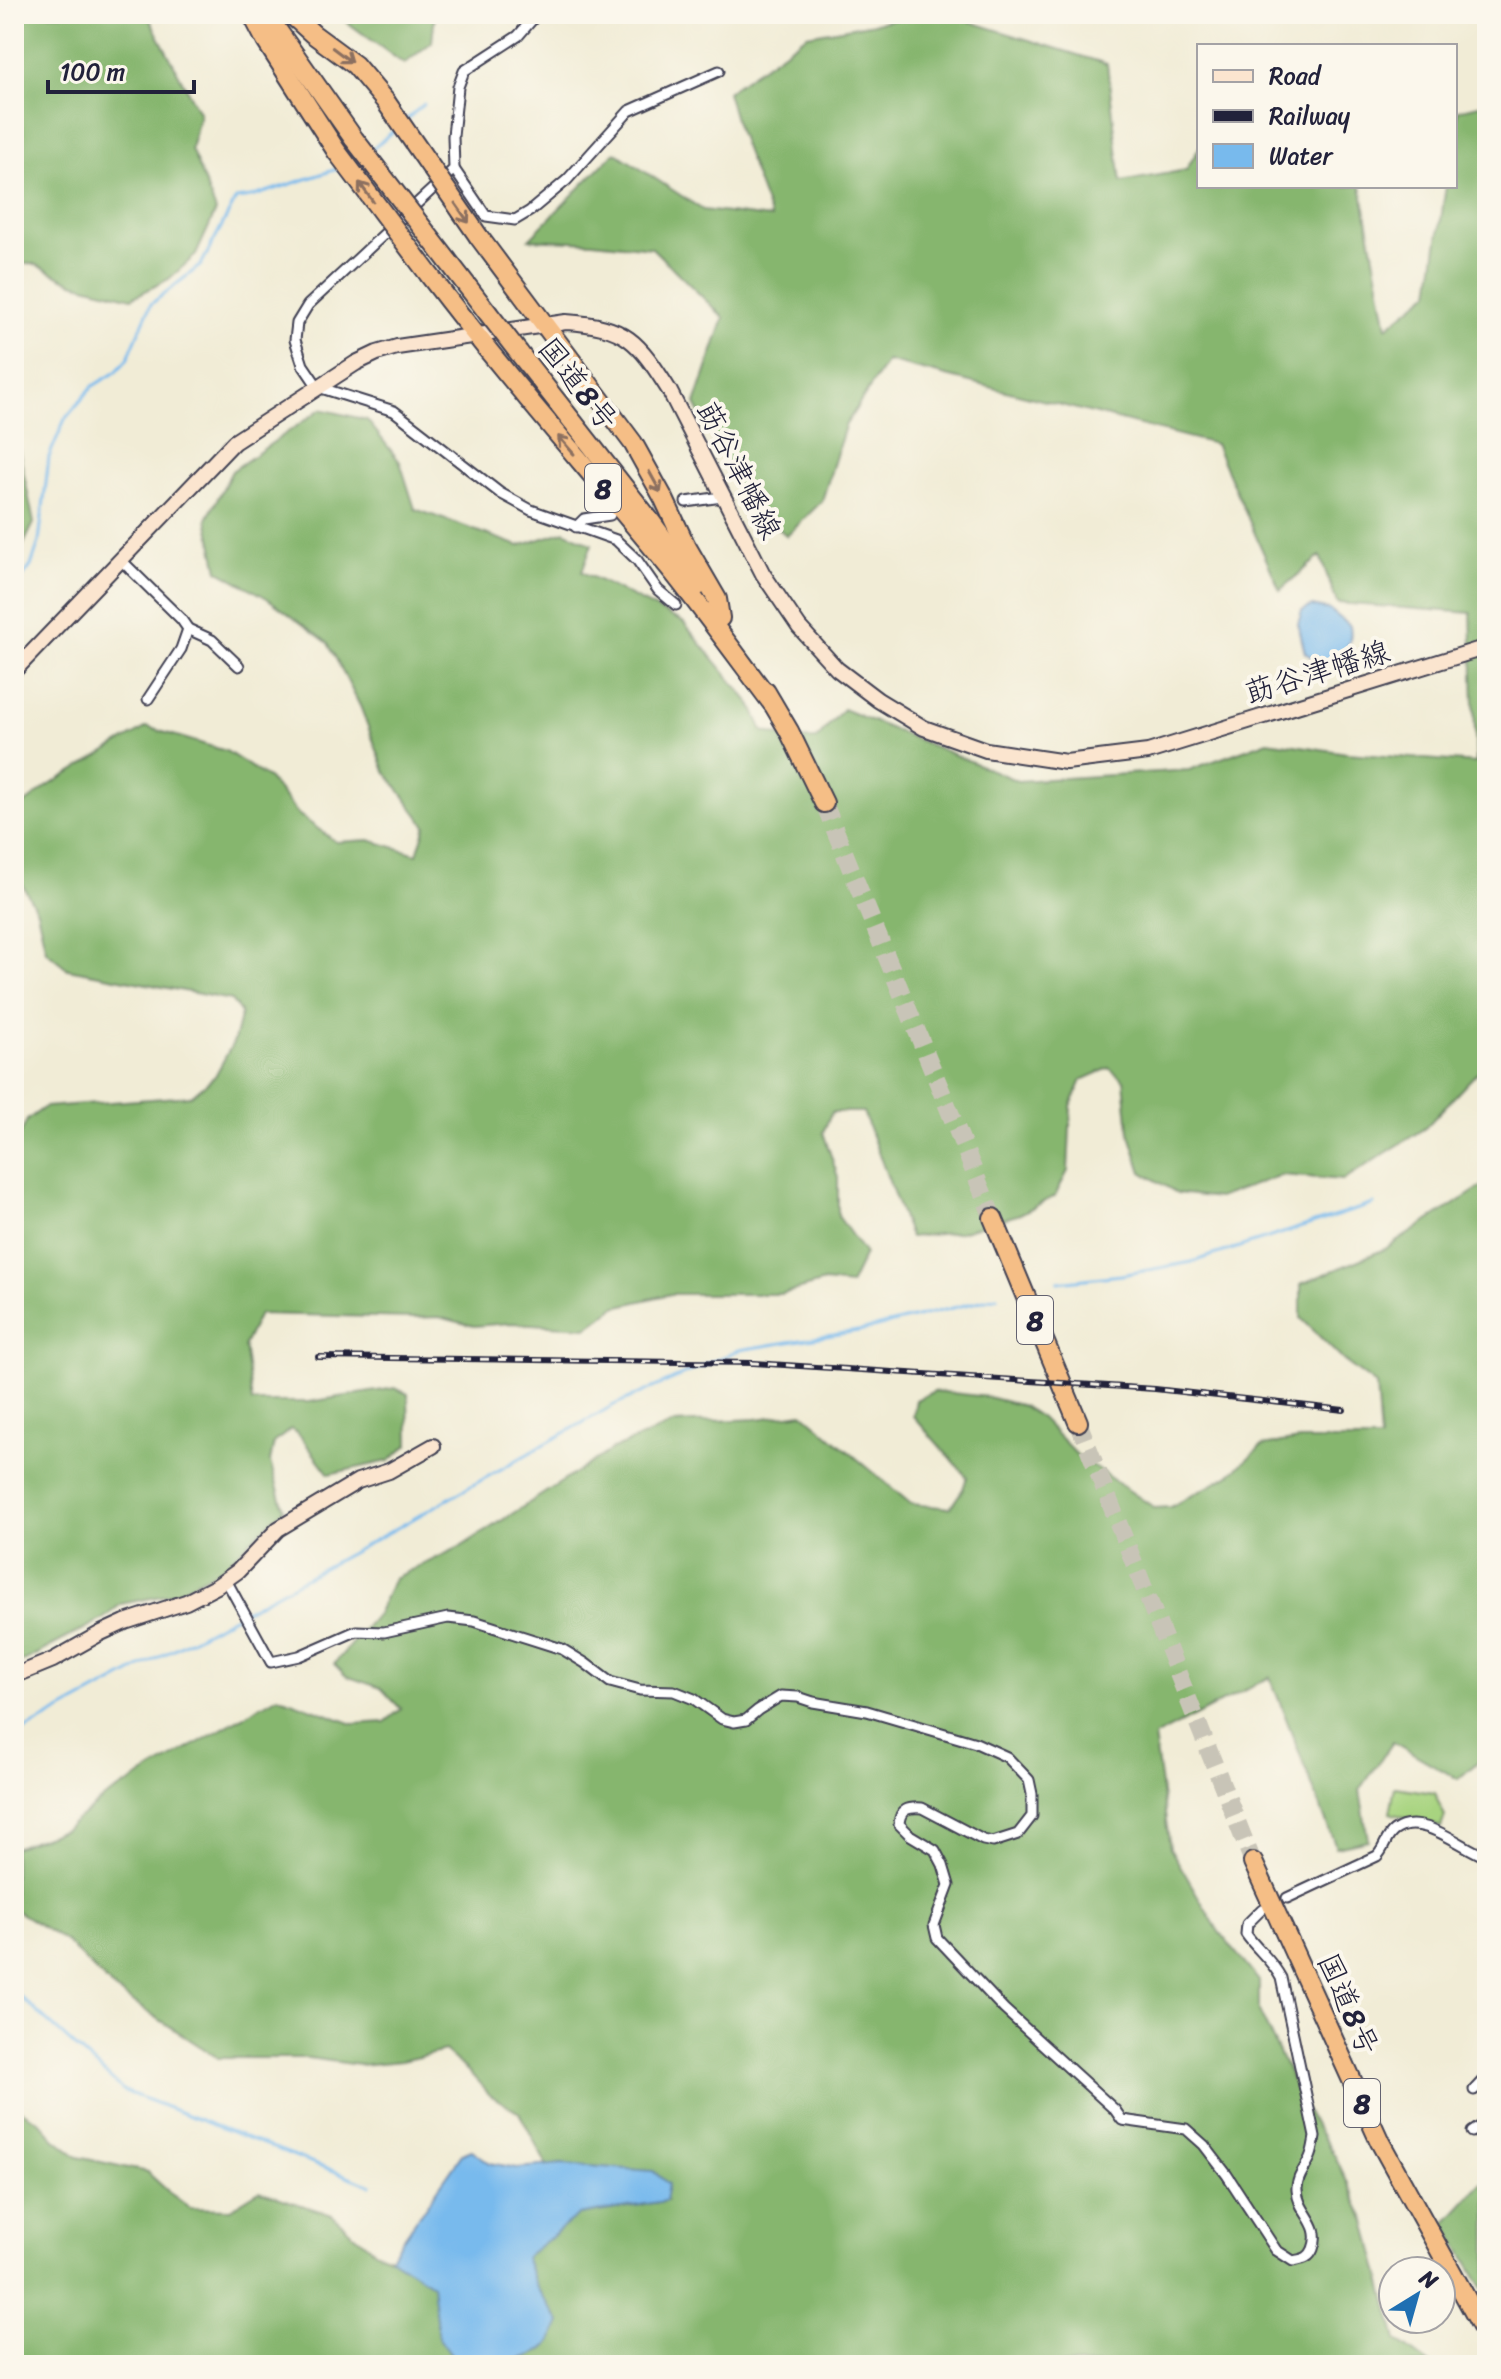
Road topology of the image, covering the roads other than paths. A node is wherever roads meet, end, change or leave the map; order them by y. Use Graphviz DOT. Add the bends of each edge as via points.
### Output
graph roads {
  1 [pos="252,14"];
  2 [pos="266,14"];
  3 [pos="291,14"];
  4 [pos="537,14"];
  5 [pos="719,71"];
  6 [pos="454,169"];
  7 [pos="544,324"];
  8 [pos="474,335"];
  9 [pos="318,387"];
  10 [pos="722,497"];
  11 [pos="686,502"];
  12 [pos="610,515"];
  13 [pos="576,527"];
  14 [pos="121,560"];
  15 [pos="676,605"];
  16 [pos="720,618"];
  17 [pos="188,629"];
  18 [pos="1487,647"];
  19 [pos="239,666"];
  20 [pos="14,671"];
  21 [pos="148,699"];
  22 [pos="772,703"];
  23 [pos="824,803"];
  24 [pos="993,1218"];
  25 [pos="1078,1422"];
  26 [pos="433,1446"];
  27 [pos="226,1580"];
  28 [pos="14,1676"];
  29 [pos="1487,1857"];
  30 [pos="1253,1862"];
  31 [pos="1287,1898"];
  32 [pos="1262,1909"];
  33 [pos="1487,2076"];
  34 [pos="1474,2090"];
  35 [pos="1487,2122"];
  36 [pos="1472,2132"];
  37 [pos="1487,2336"];
  8 -- 1 [label="highway, 8, one-way, bridge" via="337,152"];
  2 -- 16 [label="highway, 国道8号 / 8, bridge" via="354,139"];
  3 -- 7 [label="highway, 8, one-way, bridge" via="355,65 386,102"];
  4 -- 6 [label="street" via="518,36 464,71 458,87"];
  5 -- 6 [label="street" via="629,111 567,180 515,220 486,216"];
  6 -- 9 [label="street" via="308,305 297,323 295,340"];
  7 -- 8 [label="main road, 莇谷津幡線"];
  7 -- 10 [label="main road, 莇谷津幡線" via="611,328 636,344 669,390"];
  7 -- 16 [label="highway, 8, one-way" via="633,443 717,599"];
  8 -- 9 [label="main road, 莇谷津幡線" via="377,353"];
  22 -- 8 [label="highway, 8, one-way" via="674,573"];
  9 -- 13 [label="street" via="394,411 500,493"];
  9 -- 14 [label="main road, 莇谷津幡線" via="234,442"];
  10 -- 11 [label="street"];
  10 -- 18 [label="main road, 莇谷津幡線" via="763,574 799,627 837,669 924,728 986,750 1066,762 1148,752"];
  12 -- 13 [label="street" via="584,519"];
  13 -- 15 [label="street" via="616,540"];
  14 -- 17 [label="street"];
  14 -- 20 [label="main road, 莇谷津幡線"];
  16 -- 22 [label="highway, 国道8号 / 8"];
  17 -- 19 [label="street" via="212,640"];
  17 -- 21 [label="street"];
  22 -- 23 [label="highway, 国道8号 / 8"];
  24 -- 25 [label="highway, 8"];
  26 -- 27 [label="main road" via="389,1471 358,1481 278,1529"];
  27 -- 28 [label="main road"];
  27 -- 32 [label="street" via="271,1662 356,1631 384,1632 448,1618 474,1621 562,1649 610,1682 674,1691 722,1719 746,1720 781,1696 798,1697 881,1715 1007,1757 1029,1780 1032,1794 1032,1816 1018,1834 993,1842 922,1808 899,1816 899,1824 935,1850 943,1865 949,1885 934,1925 937,1938 1122,2120 1186,2129 1204,2145 1276,2250 1293,2261 1312,2253 1317,2236 1297,2190 1315,2137 1281,1978 1246,1934 1247,1924"];
  29 -- 31 [label="street" via="1427,1827 1400,1827 1377,1856"];
  30 -- 37 [label="highway, 国道8号 / 8" via="1380,2142"];
  33 -- 34 [label="street"];
  35 -- 36 [label="street"];
}
